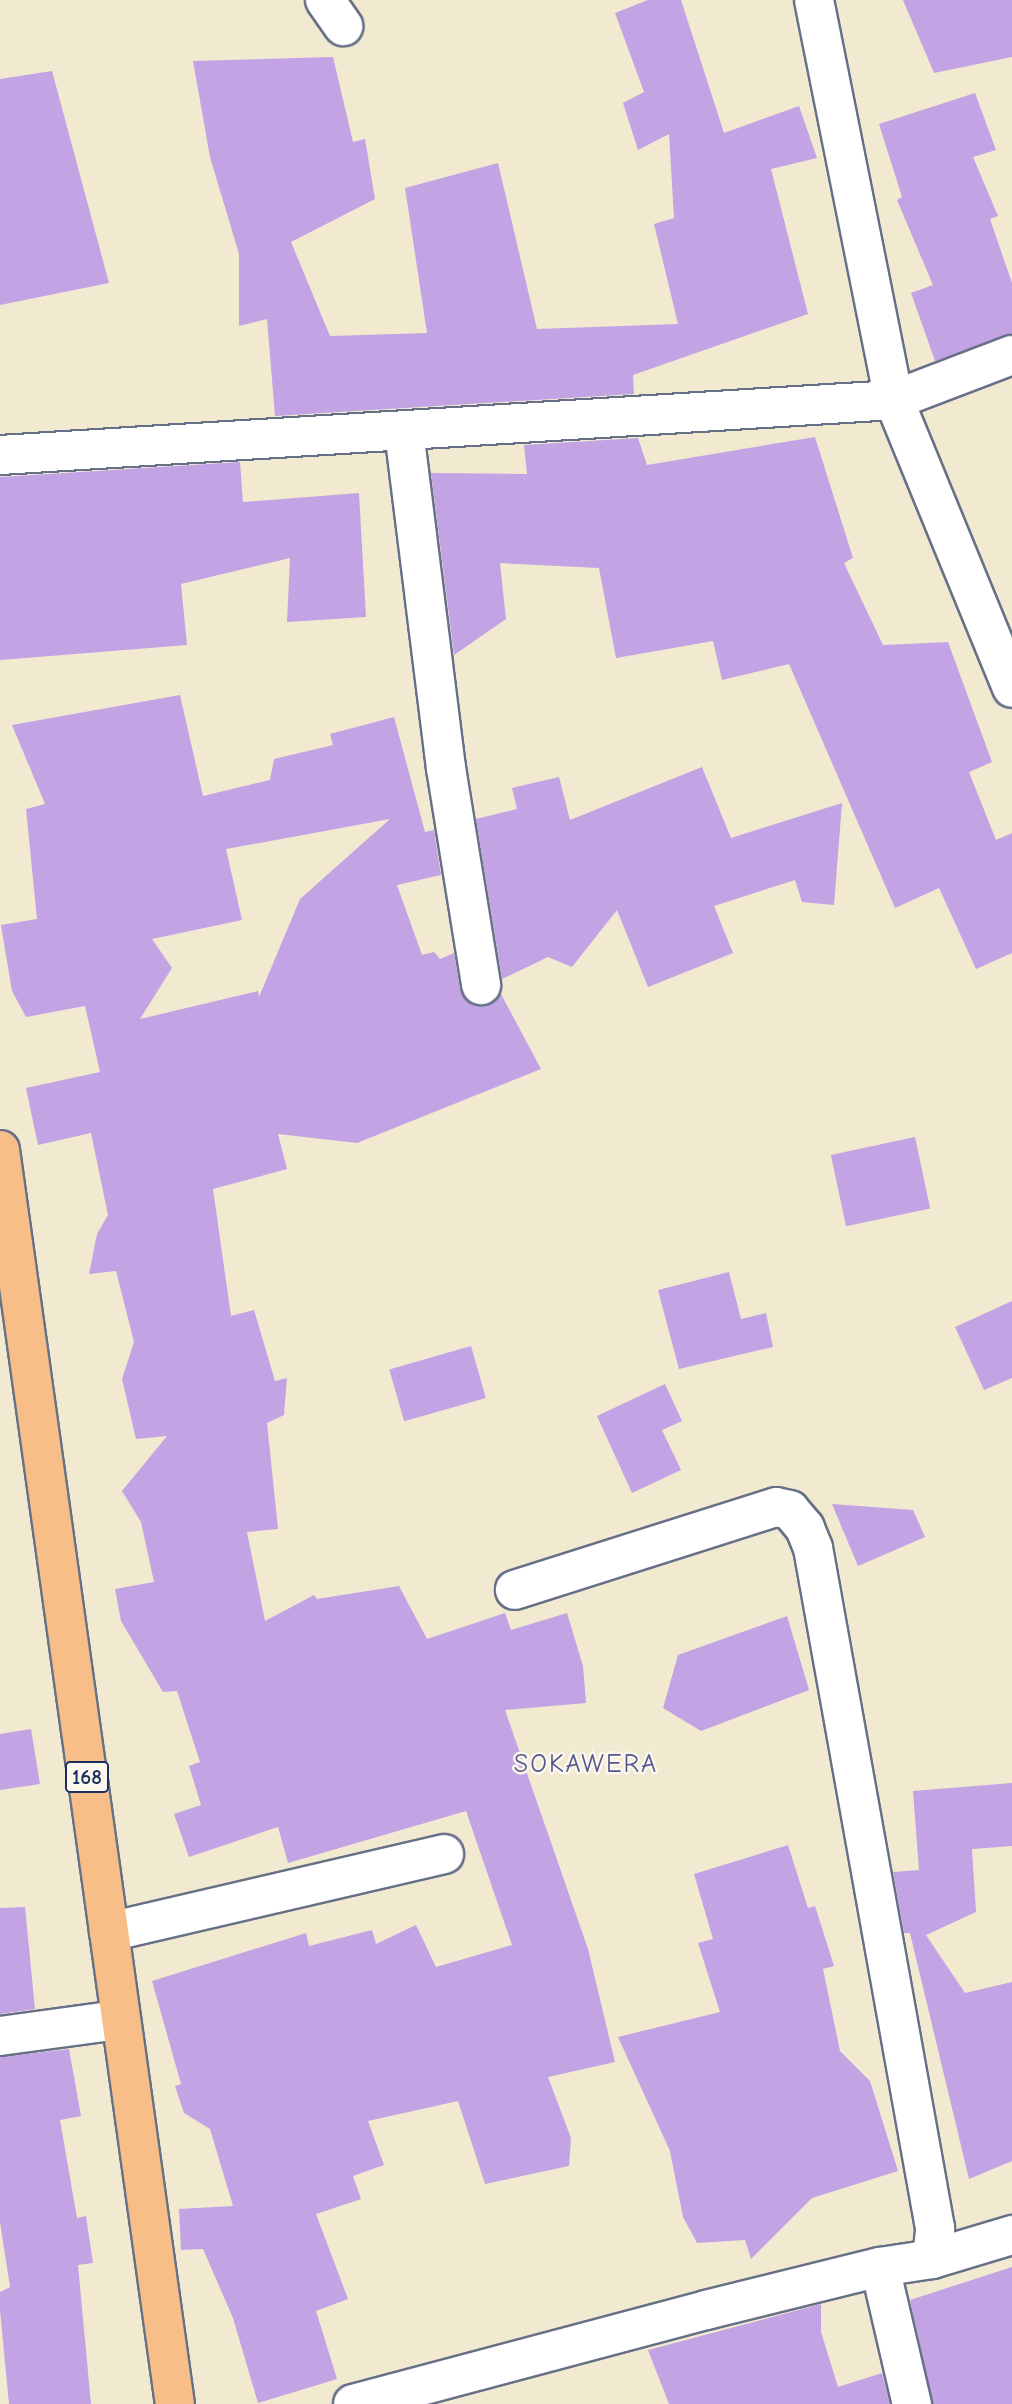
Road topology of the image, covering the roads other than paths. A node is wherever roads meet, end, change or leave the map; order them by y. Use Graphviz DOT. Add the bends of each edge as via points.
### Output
graph roads {
  1 [pos="814,0"];
  2 [pos="1012,355"];
  3 [pos="894,400"];
  4 [pos="404,431"];
  5 [pos="0,455"];
  6 [pos="1012,688"];
  7 [pos="481,985"];
  8 [pos="0,1150"];
  9 [pos="515,1590"];
  10 [pos="444,1854"];
  11 [pos="109,1932"];
  12 [pos="120,2021"];
  13 [pos="0,2036"];
  14 [pos="1012,2235"];
  15 [pos="932,2259"];
  16 [pos="880,2267"];
  17 [pos="175,2404"];
  18 [pos="353,2404"];
  19 [pos="912,2404"];
  1 -- 3 [label="street"];
  2 -- 3 [label="street"];
  3 -- 4 [label="street"];
  3 -- 6 [label="street"];
  4 -- 5 [label="street"];
  4 -- 7 [label="street" via="446,768"];
  8 -- 11 [label="main road, 168"];
  9 -- 15 [label="street" via="776,1507 790,1510 805,1528 813,1548 935,2228"];
  10 -- 11 [label="street"];
  11 -- 12 [label="main road, 168"];
  12 -- 13 [label="street"];
  12 -- 17 [label="main road, 168"];
  14 -- 15 [label="street"];
  15 -- 16 [label="street"];
  16 -- 18 [label="street"];
  16 -- 19 [label="street"];
}
